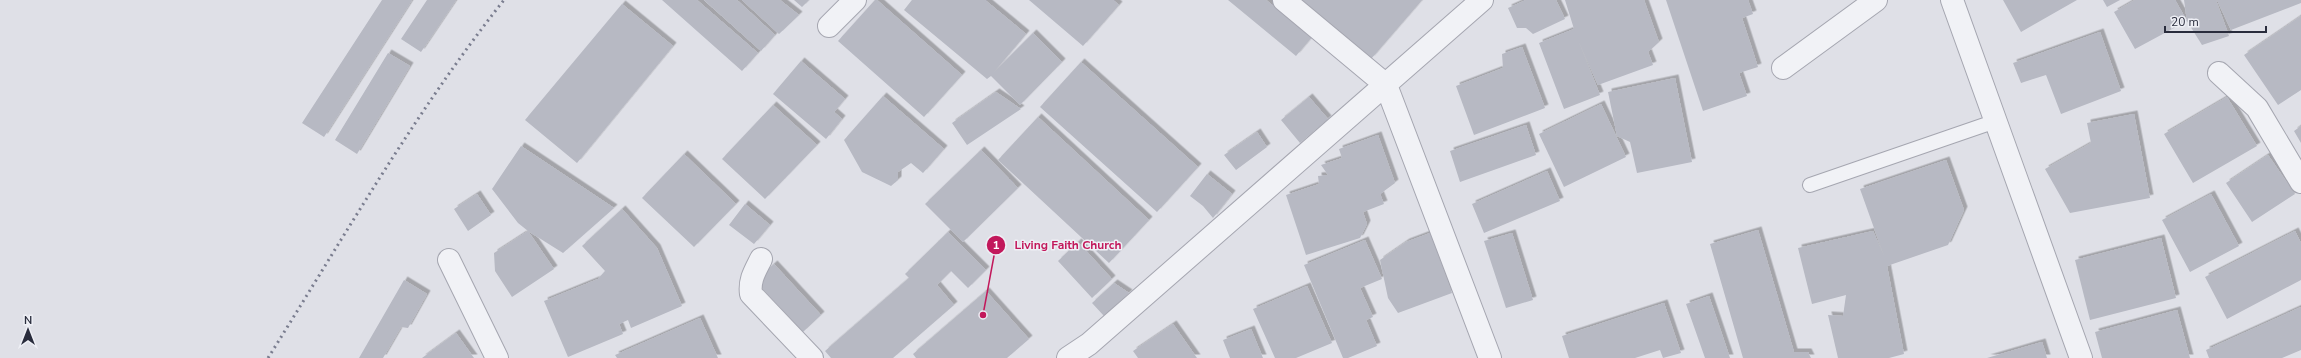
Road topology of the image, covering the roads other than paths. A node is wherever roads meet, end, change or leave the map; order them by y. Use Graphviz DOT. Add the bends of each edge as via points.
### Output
graph roads {
  1 [pos="854,0"];
  2 [pos="1284,0"];
  3 [pos="1482,0"];
  4 [pos="1876,0"];
  5 [pos="1952,0"];
  6 [pos="829,26"];
  7 [pos="1783,68"];
  8 [pos="2219,73"];
  9 [pos="1386,85"];
  10 [pos="1996,121"];
  11 [pos="2301,182"];
  12 [pos="1810,185"];
  13 [pos="761,259"];
  14 [pos="449,260"];
  15 [pos="497,358"];
  16 [pos="812,358"];
  17 [pos="1068,358"];
  18 [pos="1490,358"];
  19 [pos="2081,358"];
  1 -- 6 [label="street"];
  2 -- 9 [label="street"];
  3 -- 9 [label="street"];
  4 -- 7 [label="street"];
  5 -- 10 [label="street"];
  8 -- 11 [label="street" via="2257,108"];
  9 -- 17 [label="street" via="1088,344"];
  9 -- 18 [label="street"];
  10 -- 12 [label="lane"];
  10 -- 19 [label="street"];
  13 -- 16 [label="street" via="752,275 751,294"];
  14 -- 15 [label="street"];
}
